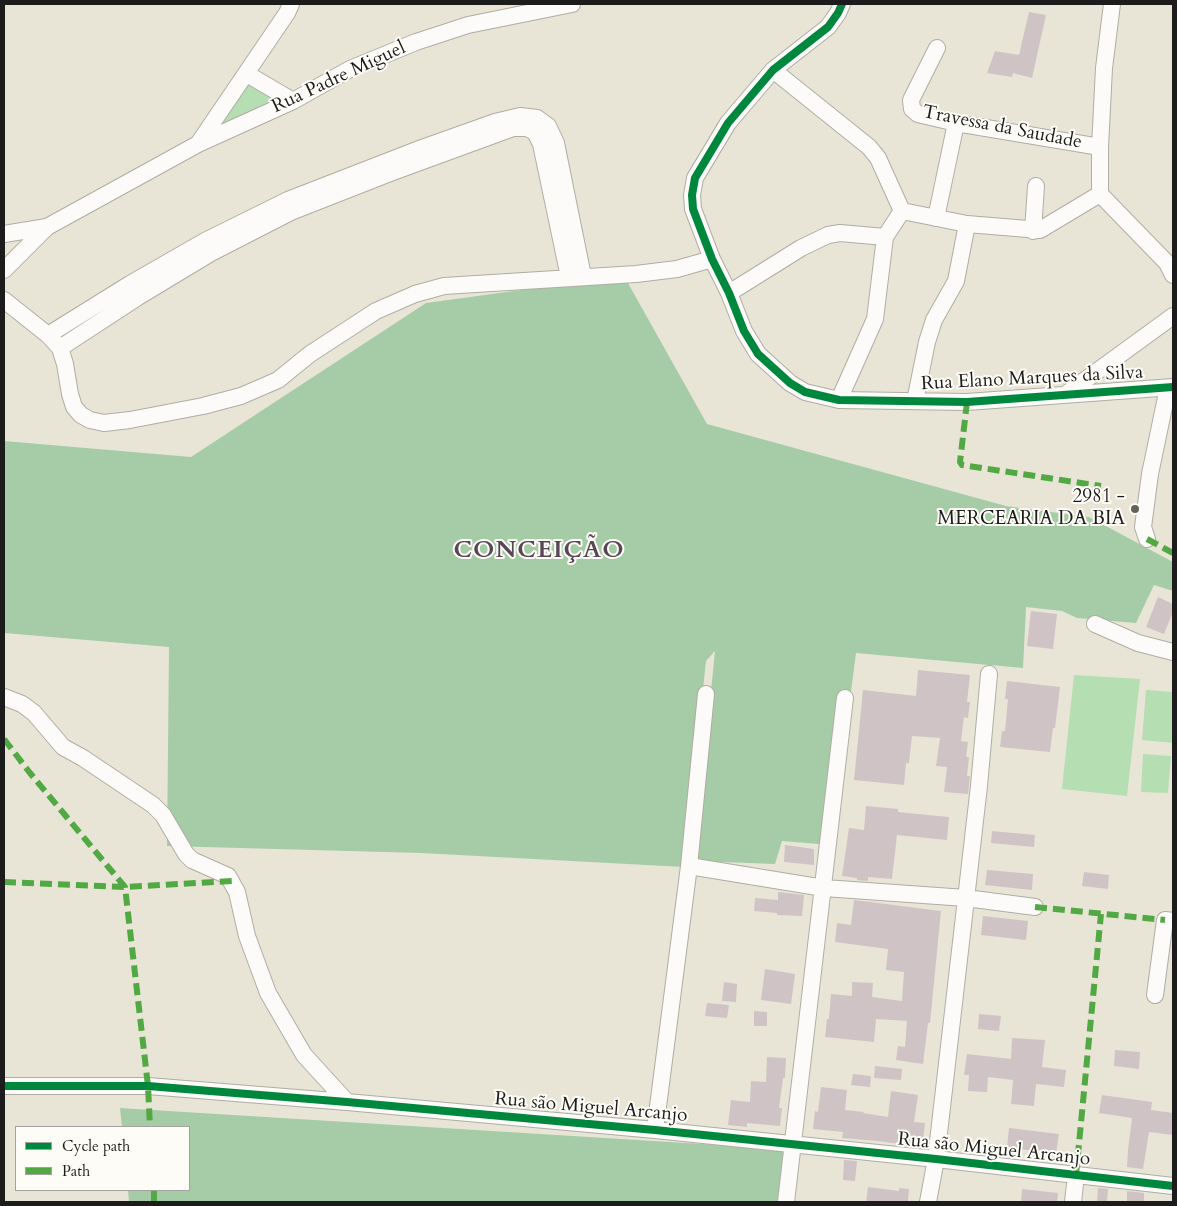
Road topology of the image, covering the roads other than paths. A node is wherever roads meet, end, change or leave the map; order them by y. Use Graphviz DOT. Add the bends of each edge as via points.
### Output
graph roads {
  1 [pos="291,4"];
  2 [pos="572,4"];
  3 [pos="842,4"];
  4 [pos="1112,4"];
  5 [pos="937,48"];
  6 [pos="773,70"];
  7 [pos="247,74"];
  8 [pos="292,101"];
  9 [pos="956,123"];
  10 [pos="198,144"];
  11 [pos="1100,147"];
  12 [pos="1036,186"];
  13 [pos="1100,194"];
  14 [pos="902,211"];
  15 [pos="936,218"];
  16 [pos="967,224"];
  17 [pos="47,227"];
  18 [pos="1032,231"];
  19 [pos="4,234"];
  20 [pos="885,236"];
  21 [pos="712,259"];
  22 [pos="4,270"];
  23 [pos="1173,275"];
  24 [pos="576,277"];
  25 [pos="729,293"];
  26 [pos="4,300"];
  27 [pos="1173,316"];
  28 [pos="48,335"];
  29 [pos="60,348"];
  30 [pos="1171,388"];
  31 [pos="1065,394"];
  32 [pos="840,400"];
  33 [pos="915,401"];
  34 [pos="1147,539"];
  35 [pos="1095,624"];
  36 [pos="1173,652"];
  37 [pos="989,674"];
  38 [pos="706,694"];
  39 [pos="4,698"];
  40 [pos="845,698"];
  41 [pos="689,866"];
  42 [pos="824,888"];
  43 [pos="966,898"];
  44 [pos="1035,907"];
  45 [pos="1173,921"];
  46 [pos="1155,995"];
  47 [pos="4,1086"];
  48 [pos="347,1102"];
  49 [pos="655,1130"];
  50 [pos="794,1145"];
  51 [pos="936,1159"];
  52 [pos="1076,1175"];
  53 [pos="1173,1186"];
  54 [pos="786,1202"];
  55 [pos="928,1202"];
  56 [pos="1073,1202"];
  1 -- 7 [label="street"];
  2 -- 8 [label="street, Rua Padre Miguel" via="468,25 416,42 350,69"];
  3 -- 6 [label="street, Rua Elano Marques da Silva" via="828,27"];
  4 -- 11 [label="street" via="1104,68"];
  5 -- 9 [label="street, Travessa da Saudade" via="911,100 912,109 918,114"];
  6 -- 14 [label="street" via="869,147 878,158"];
  6 -- 21 [label="street, Rua Elano Marques da Silva" via="728,123 695,178 693,209"];
  7 -- 8 [label="street"];
  7 -- 10 [label="street"];
  8 -- 10 [label="street, Rua Padre Miguel"];
  9 -- 11 [label="street, Travessa da Saudade"];
  9 -- 15 [label="street"];
  10 -- 17 [label="street, Rua Padre Miguel"];
  11 -- 13 [label="street"];
  12 -- 18 [label="street"];
  13 -- 18 [label="street" via="1040,230"];
  13 -- 23 [label="street" via="1167,263"];
  14 -- 15 [label="street"];
  14 -- 20 [label="street"];
  15 -- 16 [label="street"];
  16 -- 18 [label="street"];
  16 -- 33 [label="street" via="956,281 934,320"];
  17 -- 19 [label="street"];
  17 -- 22 [label="street"];
  20 -- 25 [label="street" via="840,232 828,235 766,268"];
  20 -- 32 [label="street" via="875,319"];
  21 -- 24 [label="street" via="677,269"];
  21 -- 25 [label="street, Rua Elano Marques da Silva"];
  24 -- 28 [label="street" via="556,143 548,126 537,118 520,116 422,148 288,200 130,284"];
  24 -- 29 [label="street" via="444,286 415,294 376,311 310,354 278,380 241,396 204,406 130,420 104,423 81,415 74,407"];
  24 -- 29 [label="street" via="541,144 535,132 514,128 293,210 211,253"];
  25 -- 32 [label="street, Rua Elano Marques da Silva" via="744,331 758,354 805,392"];
  26 -- 28 [label="street"];
  27 -- 31 [label="street"];
  28 -- 29 [label="street"];
  30 -- 31 [label="street, Rua Elano Marques da Silva"];
  30 -- 34 [label="street" via="1150,474 1143,527"];
  31 -- 33 [label="street, Rua Elano Marques da Silva" via="966,402"];
  32 -- 33 [label="street, Rua Elano Marques da Silva"];
  35 -- 36 [label="street" via="1138,643"];
  37 -- 43 [label="street"];
  38 -- 41 [label="street"];
  39 -- 48 [label="street" via="22,704 34,713 63,747 153,804 192,860 228,876 237,892 247,936 268,993 304,1054"];
  40 -- 42 [label="street"];
  41 -- 42 [label="street"];
  41 -- 49 [label="street"];
  42 -- 43 [label="street"];
  42 -- 50 [label="street"];
  43 -- 44 [label="street"];
  43 -- 51 [label="street"];
  45 -- 46 [label="street" via="1165,920"];
  47 -- 48 [label="street, Rua são Miguel Arcanjo" via="148,1086"];
  48 -- 49 [label="street, Rua são Miguel Arcanjo"];
  49 -- 50 [label="street, Rua são Miguel Arcanjo"];
  50 -- 51 [label="street, Rua são Miguel Arcanjo"];
  50 -- 54 [label="street"];
  51 -- 52 [label="street, Rua são Miguel Arcanjo"];
  51 -- 55 [label="street"];
  52 -- 53 [label="street, Rua são Miguel Arcanjo"];
  52 -- 56 [label="street, Rua são Miguel Arcanjo"];
}
